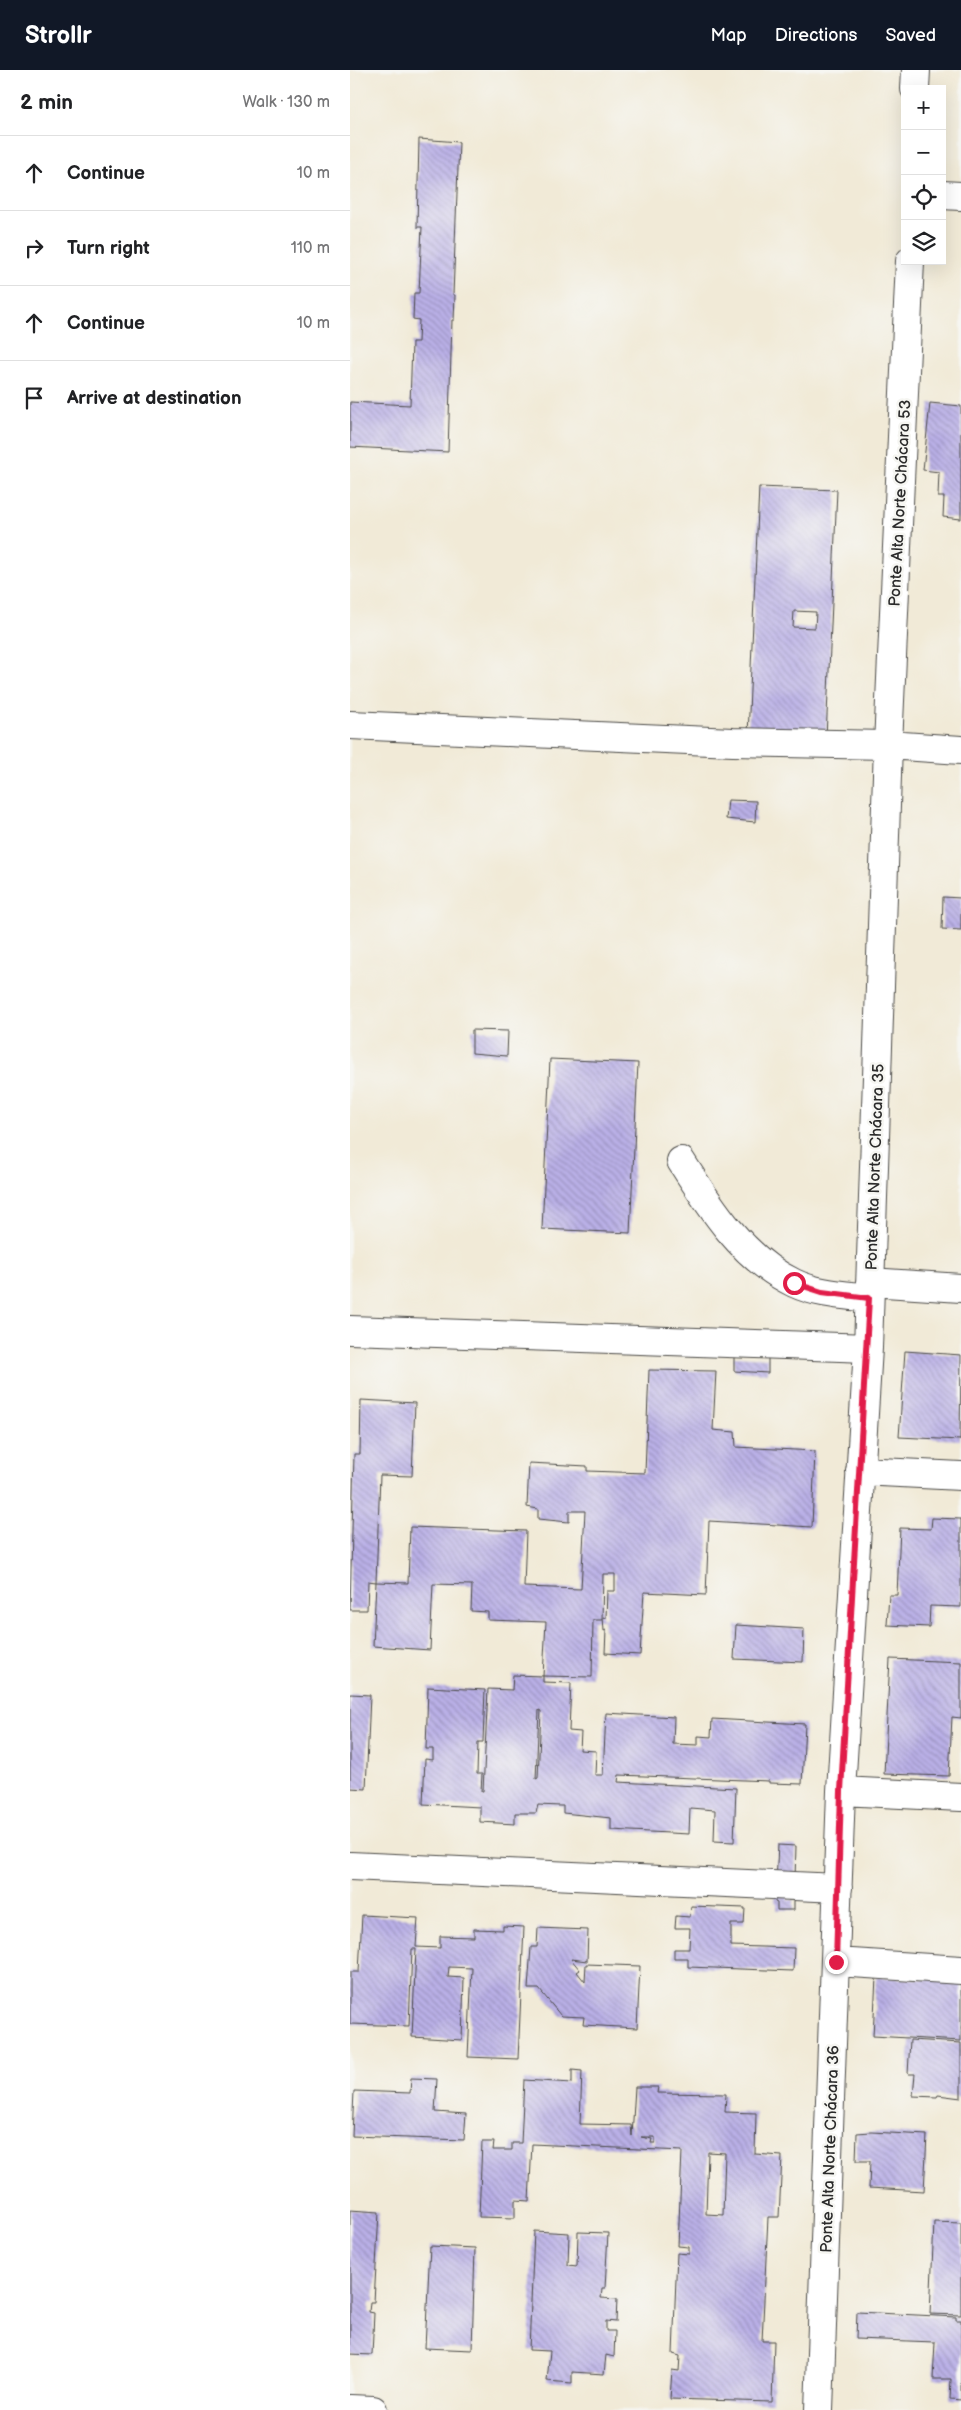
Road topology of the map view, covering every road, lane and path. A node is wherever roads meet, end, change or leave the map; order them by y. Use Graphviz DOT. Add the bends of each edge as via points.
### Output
graph roads {
  1 [pos="916,70"];
  2 [pos="915,85"];
  3 [pos="946,195"];
  4 [pos="961,196"];
  5 [pos="910,265"];
  6 [pos="350,725"];
  7 [pos="888,745"];
  8 [pos="961,750"];
  9 [pos="681,1160"];
  10 [pos="961,1288"];
  11 [pos="870,1290"];
  12 [pos="350,1330"];
  13 [pos="868,1348"];
  14 [pos="860,1471"];
  15 [pos="961,1476"];
  16 [pos="841,1791"];
  17 [pos="961,1797"];
  18 [pos="350,1866"];
  19 [pos="838,1888"];
  20 [pos="836,1962"];
  21 [pos="961,1970"];
  22 [pos="350,2409"];
  23 [pos="373,2410"];
  24 [pos="819,2410"];
  1 -- 2 [label="street"];
  3 -- 4 [label="street"];
  5 -- 7 [label="street, Ponte Alta Norte Chácara 53"];
  6 -- 7 [label="street" via="733,742"];
  7 -- 8 [label="street"];
  7 -- 11 [label="street, Ponte Alta Norte Chácara 35"];
  9 -- 11 [label="street" via="714,1213 767,1266 794,1283 822,1292"];
  10 -- 11 [label="street"];
  11 -- 13 [label="street, Ponte Alta Norte Chácara 35"];
  12 -- 13 [label="street"];
  13 -- 14 [label="street, Ponte Alta Norte Chácara 35"];
  14 -- 15 [label="street"];
  14 -- 16 [label="street, Ponte Alta Norte Chácara 35"];
  16 -- 17 [label="street"];
  16 -- 19 [label="street, Ponte Alta Norte Chácara 35"];
  18 -- 19 [label="street"];
  19 -- 20 [label="street, Ponte Alta Norte Chácara 36"];
  20 -- 21 [label="street"];
  20 -- 24 [label="street, Ponte Alta Norte Chácara 36"];
  22 -- 23 [label="street"];
}
